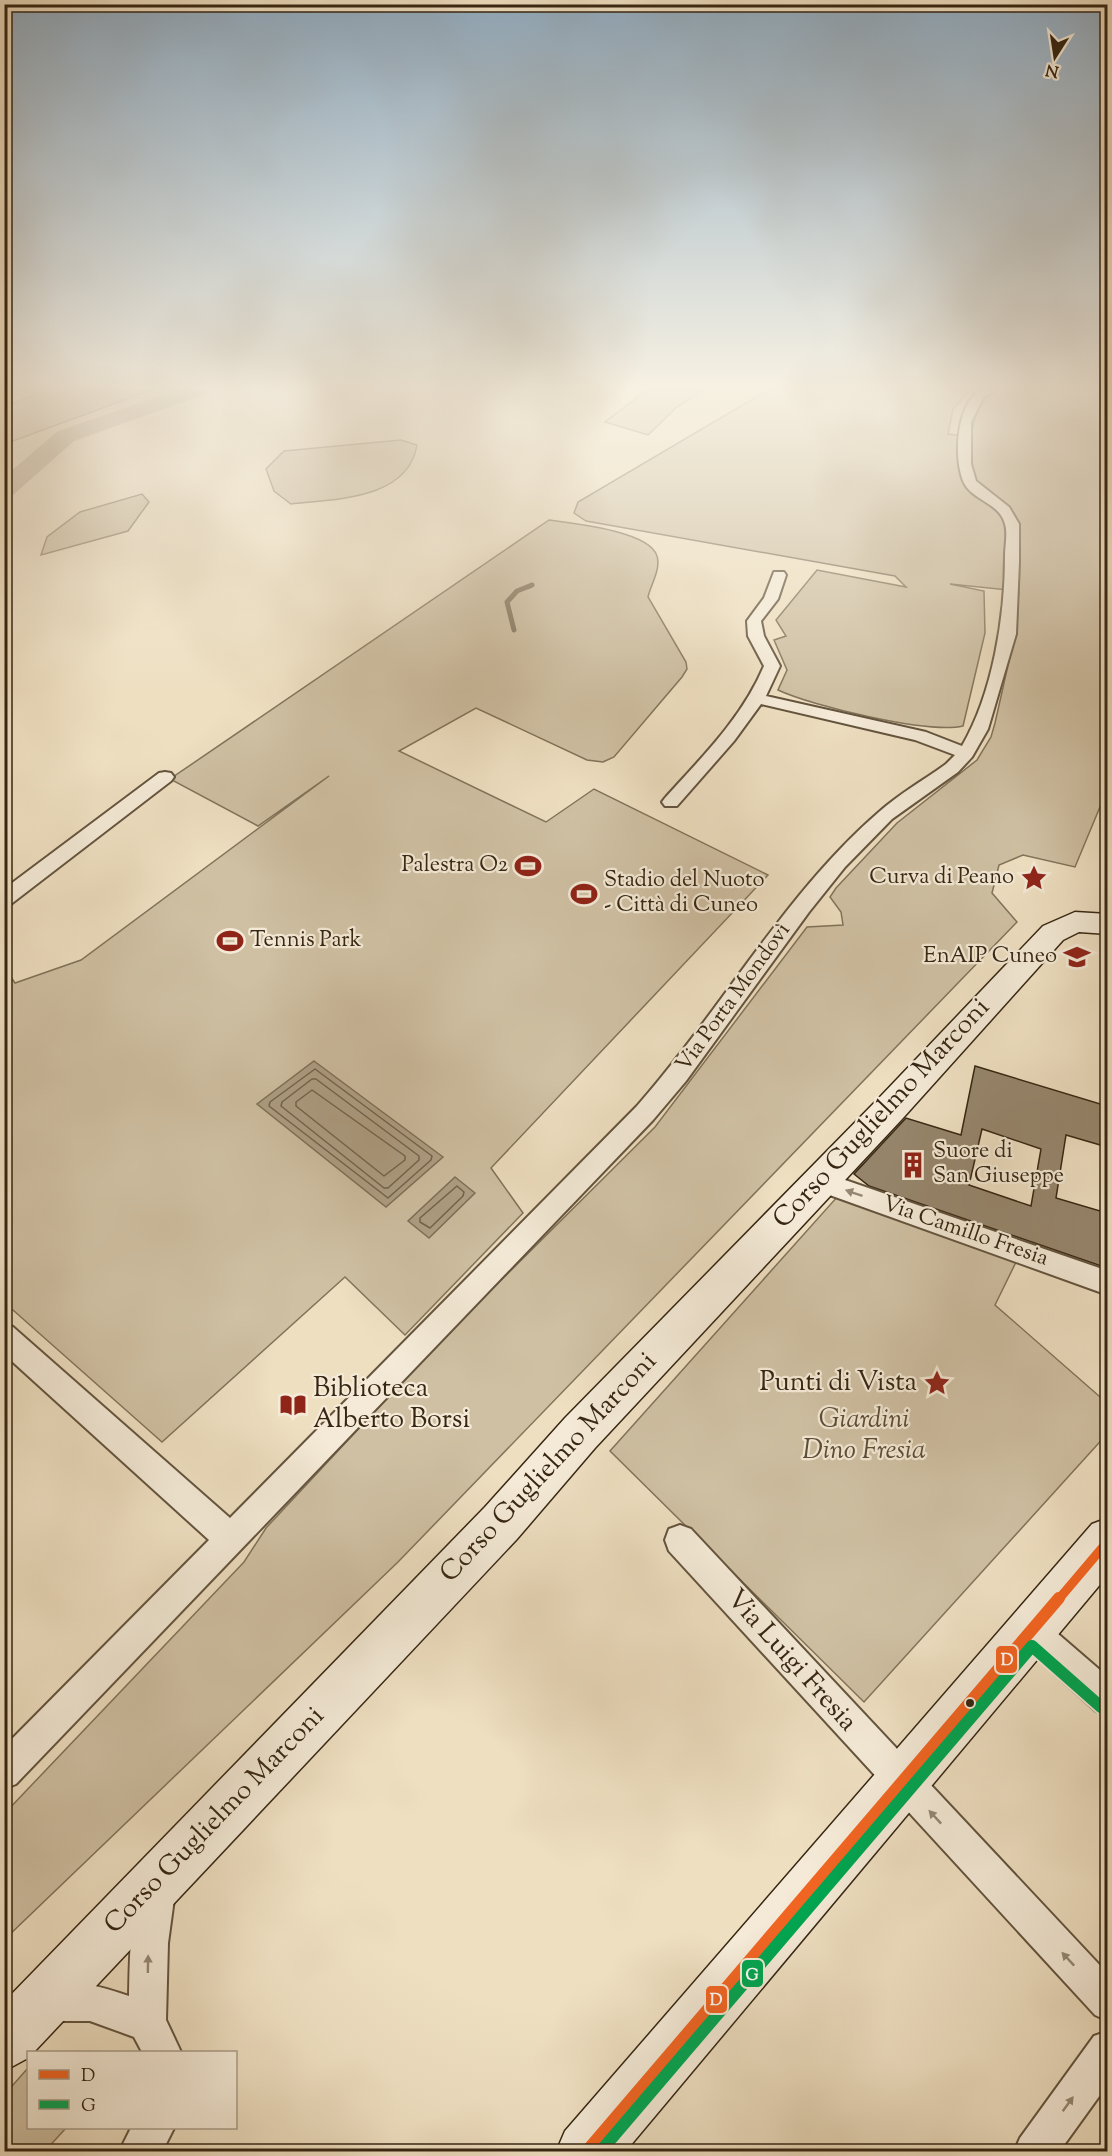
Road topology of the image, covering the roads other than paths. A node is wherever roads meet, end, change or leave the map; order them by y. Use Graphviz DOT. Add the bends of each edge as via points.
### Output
graph roads {
  1 [pos="980,491"];
  2 [pos="779,575"];
  3 [pos="758,699"];
  4 [pos="966,753"];
  5 [pos="165,777"];
  6 [pos="671,802"];
  7 [pos="4,899"];
  8 [pos="1107,924"];
  9 [pos="822,1182"];
  10 [pos="1107,1283"];
  11 [pos="4,1336"];
  12 [pos="230,1538"];
  13 [pos="1107,1539"];
  14 [pos="680,1540"];
  15 [pos="1031,1631"];
  16 [pos="1107,1699"];
  17 [pos="4,1772"];
  18 [pos="903,1782"];
  19 [pos="159,1879"];
  20 [pos="44,2002"];
  21 [pos="1107,2002"];
  22 [pos="154,2037"];
  23 [pos="4,2043"];
  24 [pos="1107,2050"];
  25 [pos="153,2129"];
  26 [pos="607,2143"];
  27 [pos="139,2151"];
  28 [pos="1034,2151"];
  1 -- 4 [label="street, Via Porta Mondovì" via="1004,510 1012,524 1011,587 1008,634 980,729"];
  2 -- 3 [label="street" via="771,599 754,621 761,649 772,666"];
  3 -- 4 [label="street" via="920,736"];
  3 -- 6 [label="street"];
  4 -- 12 [label="street, Via Porta Mondovì" via="952,768 886,815 838,863 645,1113"];
  5 -- 7 [label="street"];
  8 -- 9 [label="street, Corso Guglielmo Marconi" via="1075,922 1053,933"];
  10 -- 9 [label="street, Via Camillo Fresia, one-way"];
  9 -- 19 [label="street, Corso Guglielmo Marconi"];
  11 -- 12 [label="street"];
  12 -- 17 [label="street, Via Porta Mondovì"];
  13 -- 15 [label="street"];
  14 -- 18 [label="street, Via Luigi Fresia"];
  15 -- 16 [label="street"];
  15 -- 18 [label="street"];
  21 -- 18 [label="street, Via Luigi Fresia, one-way"];
  18 -- 26 [label="street"];
  19 -- 20 [label="street, Corso Guglielmo Marconi"];
  22 -- 19 [label="street, one-way" via="148,1942"];
  20 -- 22 [label="street" via="90,2002"];
  20 -- 23 [label="street, Corso Guglielmo Marconi"];
  28 -- 24 [label="street, one-way"];
  25 -- 27 [label="street"];
}
